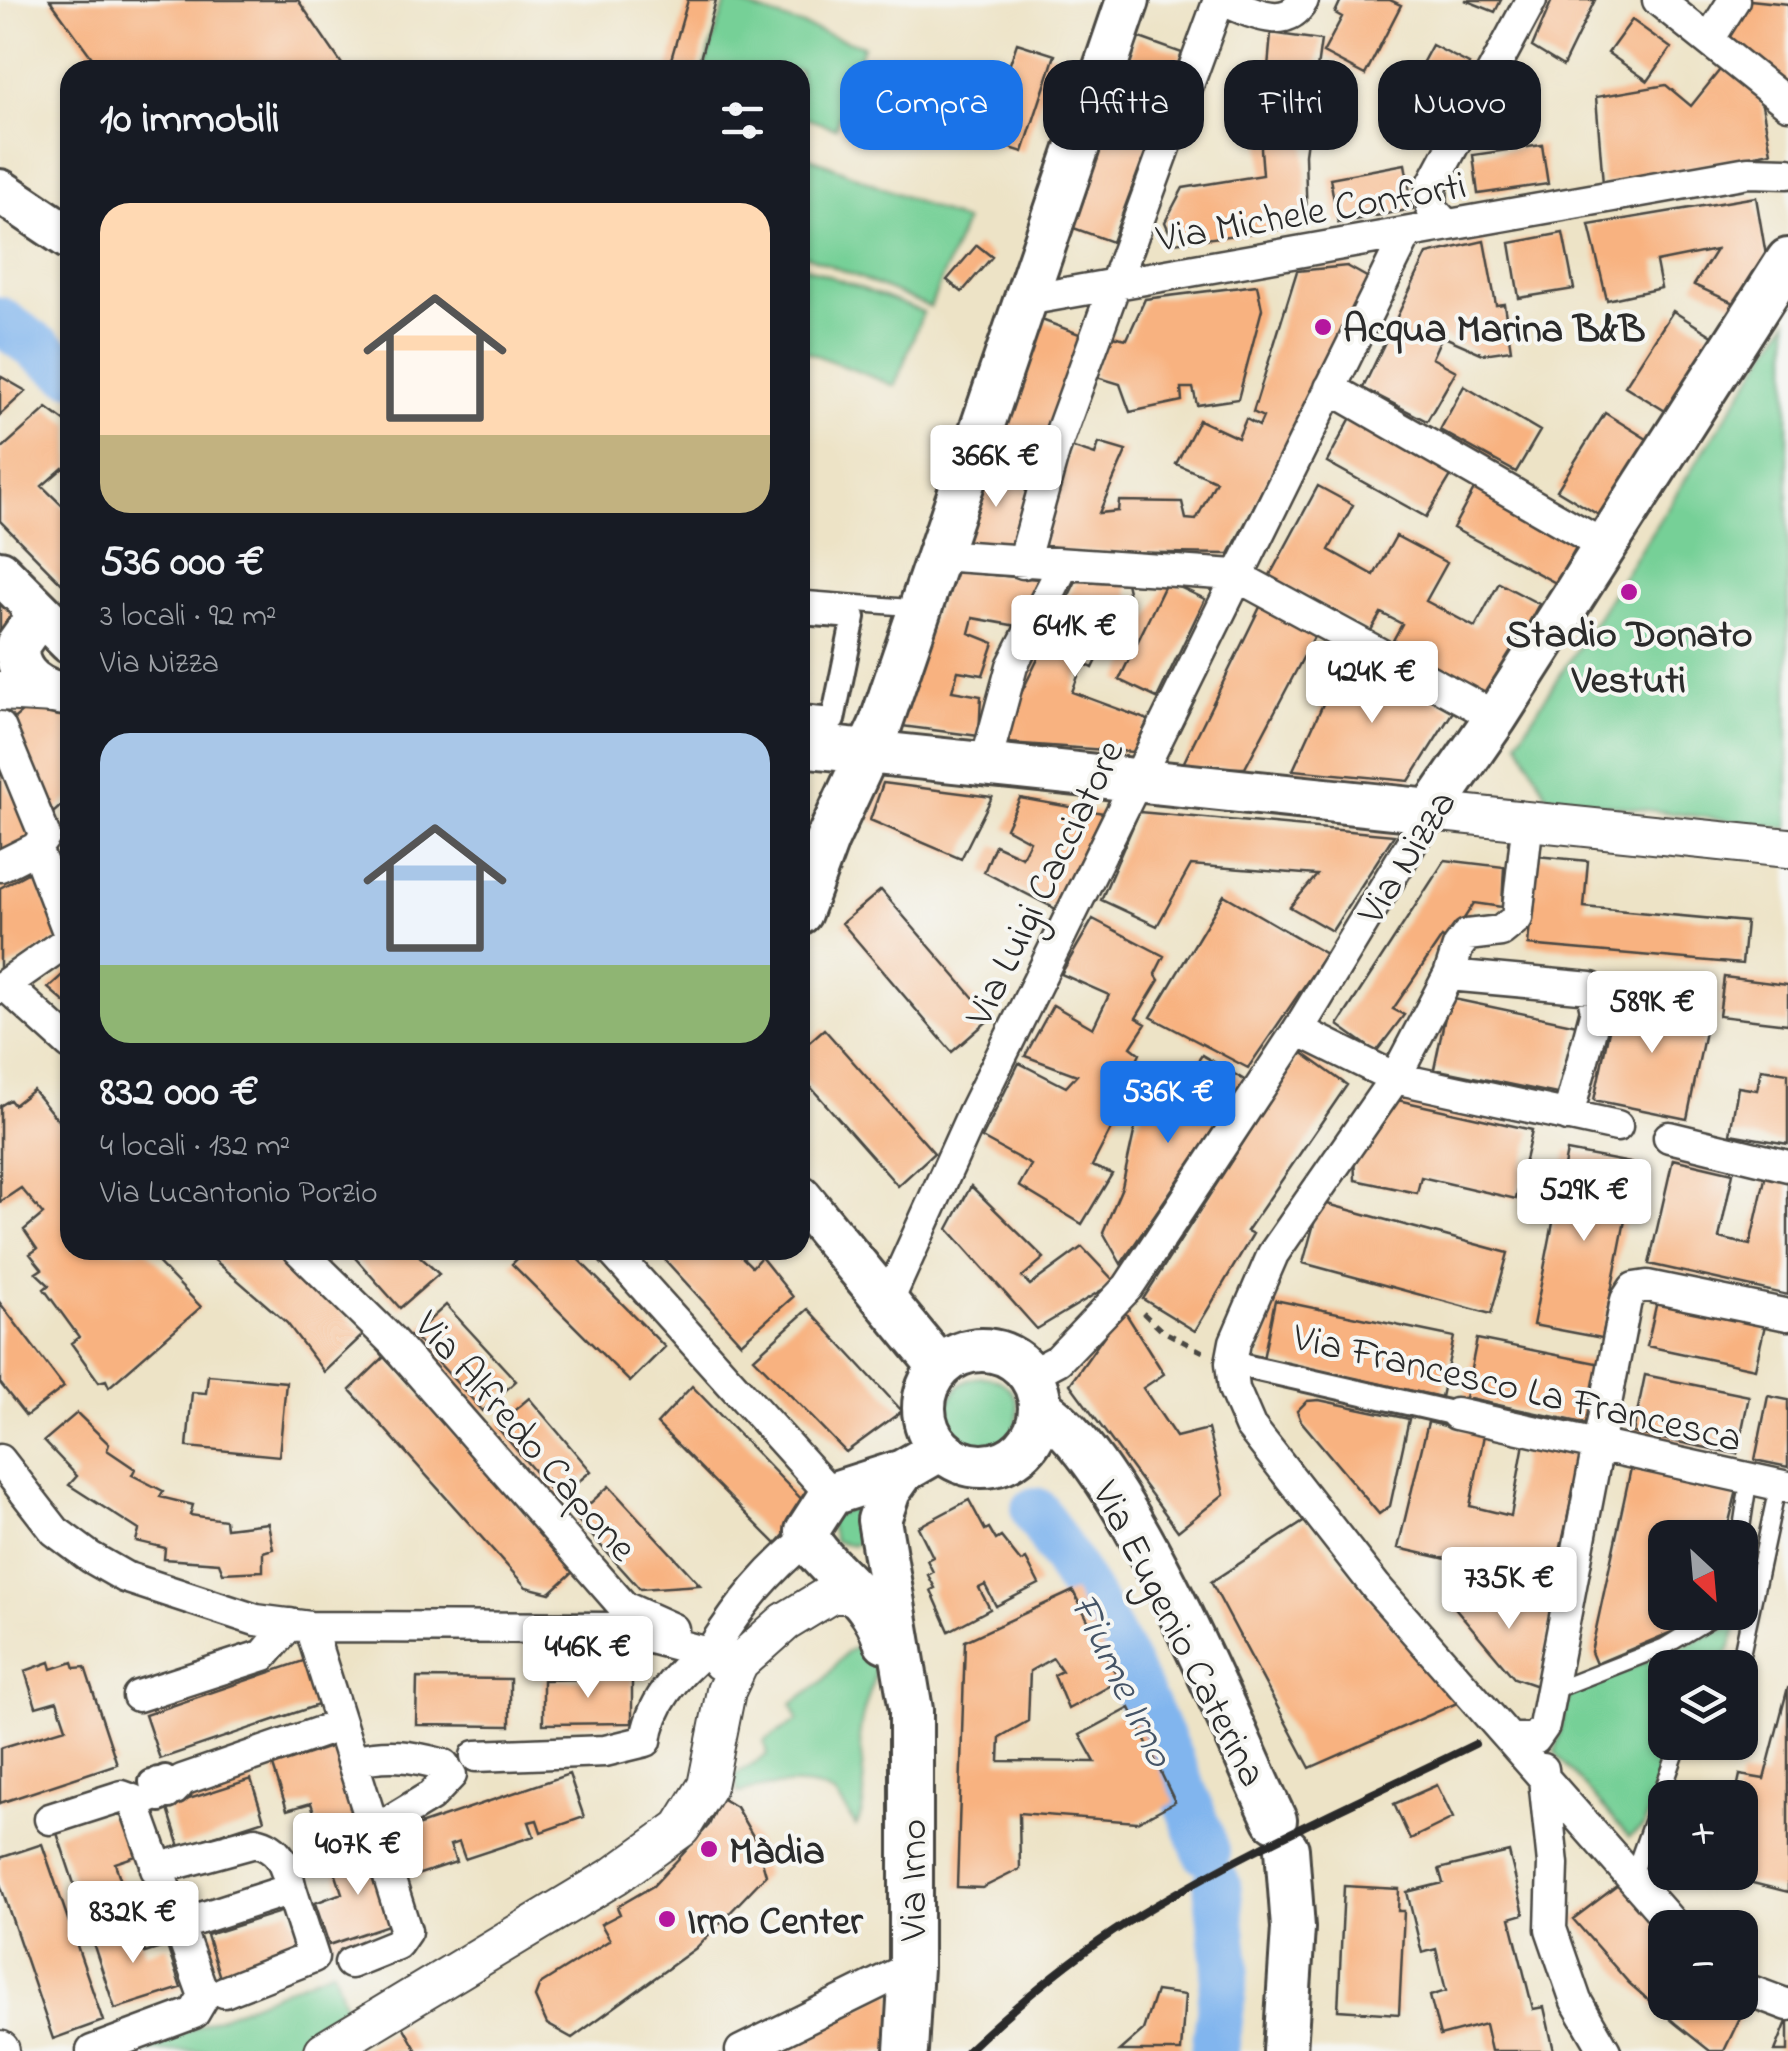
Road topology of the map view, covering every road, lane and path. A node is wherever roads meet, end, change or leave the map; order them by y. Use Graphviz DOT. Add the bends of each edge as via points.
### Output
graph roads {
  1 [pos="1128,0"];
  2 [pos="1220,0"];
  3 [pos="1303,0"];
  4 [pos="1530,0"];
  5 [pos="1658,0"];
  6 [pos="1734,0"];
  7 [pos="1710,38"];
  8 [pos="1788,104"];
  9 [pos="1788,173"];
  10 [pos="0,191"];
  11 [pos="1446,225"];
  12 [pos="60,231"];
  13 [pos="1407,233"];
  14 [pos="1788,260"];
  15 [pos="1116,286"];
  16 [pos="1026,300"];
  17 [pos="1330,388"];
  18 [pos="976,440"];
  19 [pos="1050,463"];
  20 [pos="1603,545"];
  21 [pos="938,555"];
  22 [pos="1023,564"];
  23 [pos="1063,566"];
  24 [pos="0,572"];
  25 [pos="1235,575"];
  26 [pos="810,600"];
  27 [pos="30,602"];
  28 [pos="920,608"];
  29 [pos="810,614"];
  30 [pos="60,632"];
  31 [pos="0,691"];
  32 [pos="60,693"];
  33 [pos="60,694"];
  34 [pos="1496,717"];
  35 [pos="0,727"];
  36 [pos="817,732"];
  37 [pos="876,739"];
  38 [pos="986,762"];
  39 [pos="1140,778"];
  40 [pos="1431,811"];
  41 [pos="1528,819"];
  42 [pos="36,848"];
  43 [pos="1788,848"];
  44 [pos="0,866"];
  45 [pos="810,886"];
  46 [pos="60,912"];
  47 [pos="60,945"];
  48 [pos="1450,975"];
  49 [pos="2,986"];
  50 [pos="1298,1030"];
  51 [pos="60,1035"];
  52 [pos="1395,1078"];
  53 [pos="1568,1116"];
  54 [pos="1617,1126"];
  55 [pos="1669,1137"];
  56 [pos="1788,1166"];
  57 [pos="810,1210"];
  58 [pos="309,1260"];
  59 [pos="621,1260"];
  60 [pos="1123,1292"];
  61 [pos="888,1301"];
  62 [pos="1788,1315"];
  63 [pos="1230,1364"];
  64 [pos="940,1367"];
  65 [pos="1032,1388"];
  66 [pos="1456,1414"];
  67 [pos="1598,1444"];
  68 [pos="941,1449"];
  69 [pos="0,1460"];
  70 [pos="903,1471"];
  71 [pos="1772,1484"];
  72 [pos="846,1488"];
  73 [pos="1751,1520"];
  74 [pos="807,1539"];
  75 [pos="869,1605"];
  76 [pos="300,1626"];
  77 [pos="1692,1630"];
  78 [pos="1742,1650"];
  79 [pos="721,1663"];
  80 [pos="1552,1691"];
  81 [pos="138,1696"];
  82 [pos="911,1710"];
  83 [pos="341,1724"];
  84 [pos="1544,1726"];
  85 [pos="1512,1739"];
  86 [pos="476,1756"];
  87 [pos="352,1760"];
  88 [pos="1674,1760"];
  89 [pos="1543,1773"];
  90 [pos="182,1780"];
  91 [pos="136,1808"];
  92 [pos="1549,1817"];
  93 [pos="50,1820"];
  94 [pos="376,1835"];
  95 [pos="1596,1835"];
  96 [pos="156,1869"];
  97 [pos="1632,1877"];
  98 [pos="288,1880"];
  99 [pos="1660,1910"];
  100 [pos="176,1926"];
  101 [pos="350,1963"];
  102 [pos="911,1967"];
  103 [pos="224,1992"];
  104 [pos="1758,1994"];
  105 [pos="1788,2005"];
  106 [pos="92,2051"];
  107 [pos="324,2051"];
  108 [pos="741,2051"];
  109 [pos="906,2051"];
  110 [pos="1285,2051"];
  111 [pos="1605,2051"];
  1 -- 16 [label="main road"];
  2 -- 3 [label="street" via="1276,19 1292,14"];
  2 -- 15 [label="street"];
  4 -- 11 [label="street" via="1432,187 1432,209"];
  5 -- 7 [label="street"];
  6 -- 7 [label="street"];
  7 -- 8 [label="street"];
  9 -- 11 [label="street, Via Michele Conforti" via="1748,172"];
  10 -- 12 [label="main road"];
  11 -- 13 [label="street, Via Michele Conforti"];
  13 -- 15 [label="street, Via Michele Conforti"];
  13 -- 17 [label="street, Via Luigi Cacciatore"];
  14 -- 20 [label="main road, Via Nizza"];
  15 -- 16 [label="street, Via Michele Conforti"];
  15 -- 19 [label="street"];
  16 -- 18 [label="main road"];
  17 -- 20 [label="street"];
  17 -- 25 [label="street, Via Luigi Cacciatore"];
  18 -- 19 [label="street"];
  18 -- 21 [label="main road"];
  19 -- 22 [label="street"];
  20 -- 34 [label="main road, Via Nizza"];
  21 -- 22 [label="street"];
  21 -- 28 [label="main road"];
  22 -- 23 [label="street"];
  23 -- 25 [label="street"];
  23 -- 38 [label="street" via="1012,666"];
  24 -- 27 [label="main road"];
  25 -- 34 [label="street"];
  25 -- 39 [label="street, Via Luigi Cacciatore"];
  26 -- 28 [label="lane"];
  27 -- 30 [label="main road"];
  27 -- 32 [label="main road" via="35,620 16,658 41,688"];
  28 -- 37 [label="main road"];
  29 -- 36 [label="street" via="854,617"];
  31 -- 33 [label="street"];
  34 -- 40 [label="main road, Via Nizza"];
  35 -- 42 [label="street" via="45,836"];
  36 -- 37 [label="main road"];
  37 -- 38 [label="main road"];
  37 -- 45 [label="main road"];
  38 -- 39 [label="main road"];
  39 -- 40 [label="main road"];
  39 -- 61 [label="street, Via Luigi Cacciatore" via="972,1113"];
  40 -- 41 [label="street"];
  40 -- 50 [label="street, Via Nizza"];
  41 -- 43 [label="street"];
  41 -- 48 [label="street" via="1517,918 1487,936 1468,936"];
  42 -- 44 [label="street"];
  42 -- 46 [label="street"];
  47 -- 49 [label="street"];
  48 -- 52 [label="street"];
  48 -- 53 [label="street" via="1591,988 1596,1010"];
  49 -- 51 [label="street"];
  50 -- 52 [label="street"];
  50 -- 60 [label="street, Via Nizza"];
  52 -- 53 [label="street"];
  52 -- 63 [label="street" via="1273,1254"];
  53 -- 54 [label="street"];
  55 -- 56 [label="street"];
  57 -- 61 [label="main road"];
  58 -- 79 [label="street, Via Alfredo Capone" via="391,1340 624,1607"];
  59 -- 72 [label="street"];
  60 -- 63 [label="path" via="1161,1330"];
  60 -- 65 [label="street, Via Nizza" via="1058,1360 1041,1369"];
  61 -- 64 [label="main road"];
  62 -- 67 [label="street" via="1634,1288 1626,1300"];
  63 -- 66 [label="street, Via Francesco La Francesca"];
  63 -- 85 [label="street" via="1250,1426 1376,1586"];
  64 -- 65 [label="main road" via="974,1350 1011,1357"];
  64 -- 68 [label="main road" via="924,1399 924,1417"];
  65 -- 68 [label="main road" via="1030,1440 1004,1461 970,1464"];
  65 -- 110 [label="main road, Via Eugenio Caterina" via="1078,1441 1138,1535 1281,1834 1293,1928"];
  66 -- 67 [label="street, Via Francesco La Francesca"];
  67 -- 71 [label="street, Via Francesco La Francesca"];
  67 -- 80 [label="street"];
  68 -- 70 [label="main road"];
  69 -- 76 [label="street" via="55,1531 125,1577 211,1607"];
  70 -- 72 [label="main road"];
  70 -- 82 [label="main road, Via Irno" via="886,1498 880,1532"];
  71 -- 73 [label="lane"];
  71 -- 78 [label="lane"];
  72 -- 74 [label="main road" via="816,1511"];
  74 -- 75 [label="main road, Via Irno"];
  74 -- 79 [label="street" via="766,1572"];
  75 -- 79 [label="street" via="850,1594 831,1594"];
  75 -- 82 [label="main road, Via Irno"];
  76 -- 79 [label="street" via="612,1628"];
  76 -- 81 [label="street" via="264,1655"];
  76 -- 83 [label="street"];
  77 -- 80 [label="lane"];
  79 -- 86 [label="street" via="684,1668 648,1718 646,1741 605,1752"];
  79 -- 107 [label="street" via="707,1786 680,1828 616,1875"];
  80 -- 84 [label="street"];
  82 -- 102 [label="main road, Via Irno"];
  83 -- 87 [label="street"];
  83 -- 90 [label="street"];
  84 -- 85 [label="street" via="1535,1740"];
  84 -- 89 [label="street"];
  85 -- 89 [label="street"];
  87 -- 94 [label="street"];
  87 -- 94 [label="street" via="409,1755 444,1765 451,1776"];
  88 -- 97 [label="lane"];
  89 -- 92 [label="street"];
  89 -- 95 [label="street"];
  90 -- 91 [label="street" via="176,1793 165,1777 169,1797 158,1779 160,1800 149,1783 154,1800"];
  91 -- 93 [label="street" via="122,1796"];
  91 -- 96 [label="street"];
  92 -- 95 [label="street" via="1578,1819"];
  92 -- 111 [label="street" via="1551,1929 1576,2001"];
  94 -- 98 [label="path"];
  94 -- 101 [label="street" via="406,1931 397,1944"];
  95 -- 97 [label="street"];
  96 -- 98 [label="street" via="256,1842 278,1853"];
  96 -- 100 [label="street"];
  97 -- 99 [label="street"];
  98 -- 100 [label="street"];
  98 -- 103 [label="street" via="313,1957"];
  100 -- 106 [label="street" via="204,1996 200,2008"];
  102 -- 108 [label="street"];
  102 -- 109 [label="main road, Via Irno"];
  104 -- 105 [label="street"];
}
